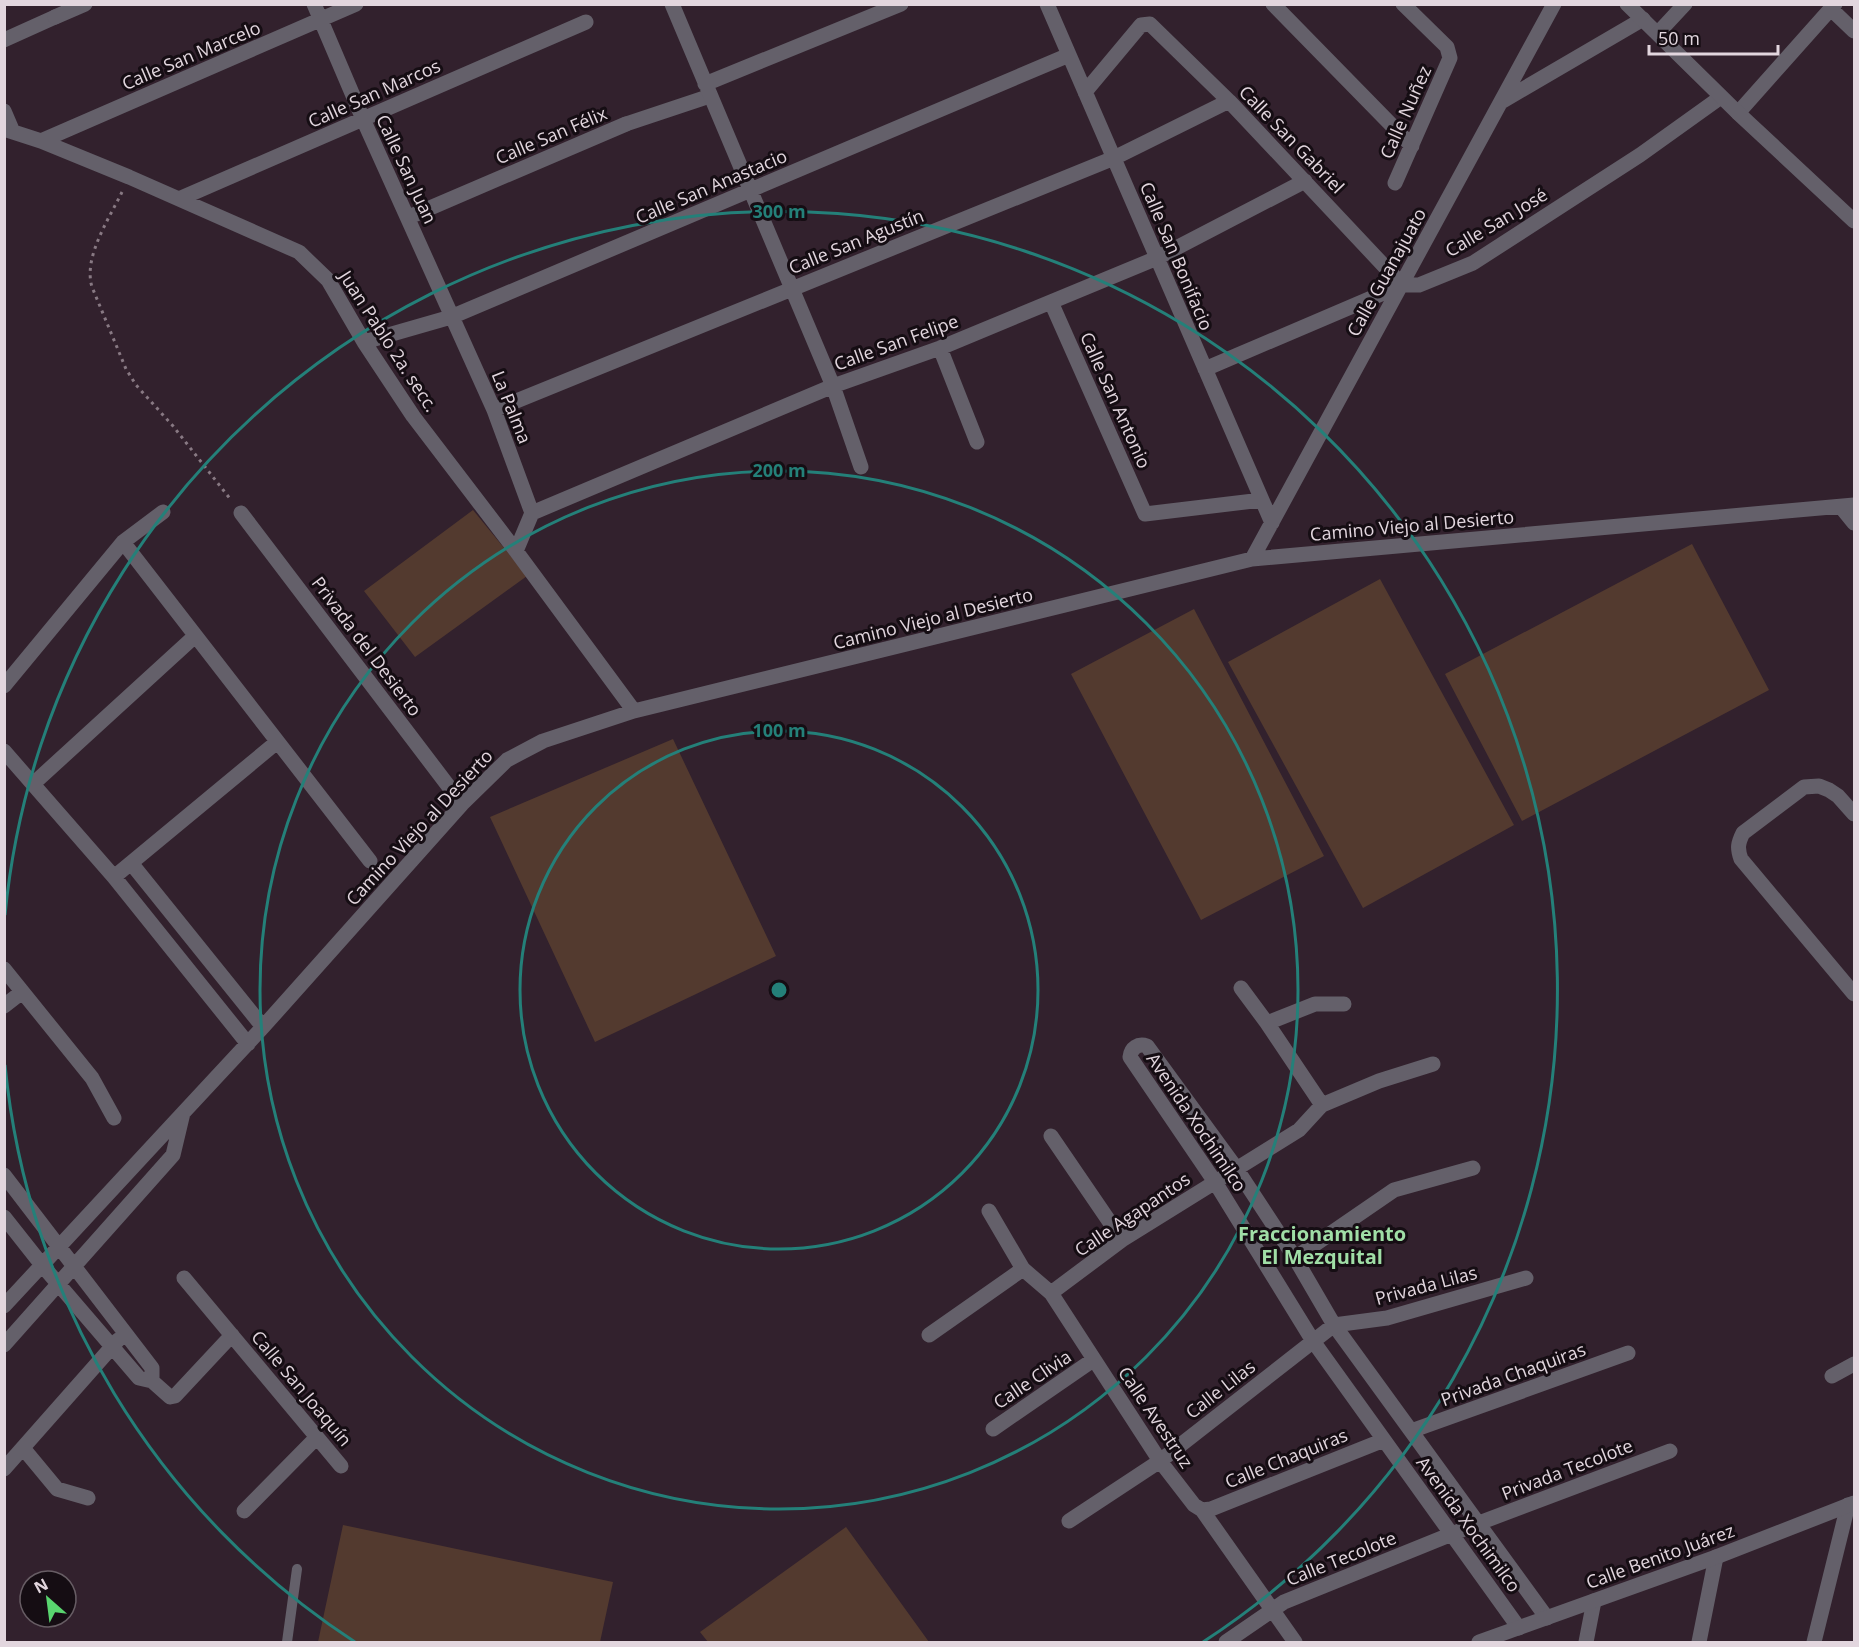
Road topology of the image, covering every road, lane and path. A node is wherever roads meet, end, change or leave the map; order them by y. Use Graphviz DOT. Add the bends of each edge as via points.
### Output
graph roads {
  1 [pos="85,4"];
  2 [pos="314,4"];
  3 [pos="356,4"];
  4 [pos="672,4"];
  5 [pos="901,4"];
  6 [pos="1047,4"];
  7 [pos="1273,4"];
  8 [pos="1403,4"];
  9 [pos="1554,4"];
  10 [pos="1627,4"];
  11 [pos="1685,4"];
  12 [pos="1833,7"];
  13 [pos="1643,19"];
  14 [pos="320,20"];
  15 [pos="586,22"];
  16 [pos="1854,31"];
  17 [pos="1658,33"];
  18 [pos="4,40"];
  19 [pos="1069,55"];
  20 [pos="708,90"];
  21 [pos="1085,92"];
  22 [pos="1721,97"];
  23 [pos="1229,100"];
  24 [pos="1501,102"];
  25 [pos="4,111"];
  26 [pos="1738,113"];
  27 [pos="363,119"];
  28 [pos="9,130"];
  29 [pos="41,141"];
  30 [pos="1412,146"];
  31 [pos="1114,158"];
  32 [pos="129,177"];
  33 [pos="1305,181"];
  34 [pos="1395,183"];
  35 [pos="751,190"];
  36 [pos="179,200"];
  37 [pos="409,217"];
  38 [pos="1854,221"];
  39 [pos="1157,258"];
  40 [pos="1402,285"];
  41 [pos="793,287"];
  42 [pos="1052,302"];
  43 [pos="451,317"];
  44 [pos="364,342"];
  45 [pos="940,348"];
  46 [pos="1205,369"];
  47 [pos="833,386"];
  48 [pos="494,410"];
  49 [pos="977,442"];
  50 [pos="861,467"];
  51 [pos="1262,500"];
  52 [pos="1848,506"];
  53 [pos="163,512"];
  54 [pos="241,513"];
  55 [pos="532,513"];
  56 [pos="1272,523"];
  57 [pos="1854,523"];
  58 [pos="123,542"];
  59 [pos="516,551"];
  60 [pos="1252,559"];
  61 [pos="195,636"];
  62 [pos="4,686"];
  63 [pos="634,711"];
  64 [pos="277,742"];
  65 [pos="4,751"];
  66 [pos="33,784"];
  67 [pos="462,804"];
  68 [pos="1854,814"];
  69 [pos="370,861"];
  70 [pos="131,863"];
  71 [pos="114,877"];
  72 [pos="6,976"];
  73 [pos="1241,988"];
  74 [pos="22,992"];
  75 [pos="1854,994"];
  76 [pos="1344,1004"];
  77 [pos="4,1006"];
  78 [pos="1267,1023"];
  79 [pos="263,1027"];
  80 [pos="248,1044"];
  81 [pos="1433,1064"];
  82 [pos="1322,1106"];
  83 [pos="183,1113"];
  84 [pos="114,1118"];
  85 [pos="1051,1136"];
  86 [pos="1236,1168"];
  87 [pos="1473,1168"];
  88 [pos="4,1175"];
  89 [pos="1215,1182"];
  90 [pos="989,1211"];
  91 [pos="4,1217"];
  92 [pos="1122,1240"];
  93 [pos="59,1247"];
  94 [pos="1295,1258"];
  95 [pos="42,1265"];
  96 [pos="74,1267"];
  97 [pos="1023,1269"];
  98 [pos="184,1278"];
  99 [pos="1526,1278"];
  100 [pos="58,1284"];
  101 [pos="1052,1293"];
  102 [pos="4,1306"];
  103 [pos="1334,1325"];
  104 [pos="125,1332"];
  105 [pos="232,1335"];
  106 [pos="929,1335"];
  107 [pos="1313,1341"];
  108 [pos="4,1345"];
  109 [pos="112,1346"];
  110 [pos="1628,1353"];
  111 [pos="1093,1360"];
  112 [pos="1854,1364"];
  113 [pos="1832,1376"];
  114 [pos="152,1381"];
  115 [pos="993,1430"];
  116 [pos="1412,1431"];
  117 [pos="317,1437"];
  118 [pos="1384,1440"];
  119 [pos="22,1448"];
  120 [pos="1670,1451"];
  121 [pos="1160,1461"];
  122 [pos="341,1466"];
  123 [pos="4,1469"];
  124 [pos="88,1498"];
  125 [pos="1851,1504"];
  126 [pos="1202,1510"];
  127 [pos="244,1511"];
  128 [pos="1069,1521"];
  129 [pos="1479,1523"];
  130 [pos="1452,1534"];
  131 [pos="1716,1557"];
  132 [pos="297,1569"];
  133 [pos="1594,1601"];
  134 [pos="1272,1610"];
  135 [pos="1547,1618"];
  136 [pos="1519,1628"];
  137 [pos="287,1642"];
  138 [pos="1226,1642"];
  139 [pos="1296,1642"];
  140 [pos="1479,1642"];
  141 [pos="1587,1642"];
  142 [pos="1699,1642"];
  143 [pos="1814,1642"];
  1 -- 18 [label="street"];
  2 -- 14 [label="street, Calle San Juan"];
  3 -- 14 [label="street, Calle San Marcelo"];
  4 -- 20 [label="street"];
  5 -- 20 [label="street, Calle San Félix"];
  6 -- 19 [label="street, Calle San Bonifacio"];
  7 -- 30 [label="street"];
  8 -- 30 [label="street, Calle Nuñez" via="1447,47 1450,57"];
  9 -- 24 [label="street, Calle Guanajuato"];
  10 -- 13 [label="street"];
  11 -- 17 [label="street"];
  12 -- 16 [label="street"];
  12 -- 26 [label="street"];
  13 -- 17 [label="street"];
  13 -- 24 [label="street"];
  14 -- 27 [label="street, Calle San Juan"];
  14 -- 29 [label="street, Calle San Marcelo"];
  15 -- 27 [label="street, Calle San Marcos"];
  17 -- 22 [label="street"];
  19 -- 21 [label="street, Calle San Bonifacio"];
  19 -- 35 [label="street, Calle San Anastacio"];
  20 -- 35 [label="street"];
  20 -- 37 [label="street, Calle San Félix"];
  21 -- 23 [label="street, Calle San Gabriel" via="1141,25 1150,24"];
  21 -- 31 [label="street, Calle San Bonifacio"];
  22 -- 26 [label="street"];
  22 -- 40 [label="street, Calle San José" via="1640,155 1473,263 1419,285"];
  23 -- 31 [label="street, Calle San Agustín"];
  23 -- 33 [label="street, Calle San Gabriel"];
  24 -- 40 [label="street, Calle Guanajuato"];
  25 -- 28 [label="street"];
  26 -- 38 [label="street"];
  27 -- 36 [label="street, Calle San Marcos"];
  27 -- 37 [label="street, Calle San Juan"];
  28 -- 29 [label="street, Juan Pablo 2a. secc."];
  29 -- 32 [label="street, Juan Pablo 2a. secc."];
  30 -- 34 [label="street, Calle Nuñez"];
  31 -- 39 [label="street, Calle San Bonifacio"];
  31 -- 41 [label="street, Calle San Agustín"];
  32 -- 36 [label="street, Juan Pablo 2a. secc."];
  32 -- 54 [label="path" via="92,255 92,287 136,385"];
  33 -- 39 [label="street, Calle San Felipe"];
  33 -- 40 [label="street, Calle San Gabriel"];
  35 -- 41 [label="street"];
  35 -- 43 [label="street, Calle San Anastacio"];
  36 -- 44 [label="street, Juan Pablo 2a. secc." via="299,252 328,279"];
  37 -- 43 [label="street, Calle San Juan"];
  39 -- 42 [label="street, Calle San Felipe"];
  39 -- 46 [label="street, Calle San Bonifacio"];
  40 -- 46 [label="street, Calle San José"];
  40 -- 56 [label="street, Calle Guanajuato"];
  41 -- 47 [label="street"];
  41 -- 48 [label="street, Calle San Agustín"];
  42 -- 45 [label="street, Calle San Felipe"];
  42 -- 51 [label="street, Calle San Antonio" via="1145,514"];
  43 -- 44 [label="street, Calle San Anastacio"];
  43 -- 48 [label="street, La Palma"];
  44 -- 59 [label="street, Juan Pablo 2a. secc." via="413,416"];
  45 -- 47 [label="street, Calle San Felipe"];
  45 -- 49 [label="street"];
  46 -- 51 [label="street, Calle San Bonifacio"];
  47 -- 50 [label="street"];
  47 -- 55 [label="street, Calle San Felipe"];
  48 -- 55 [label="street, La Palma"];
  51 -- 56 [label="street, Calle San Bonifacio"];
  52 -- 57 [label="street"];
  52 -- 60 [label="street, Camino Viejo al Desierto"];
  53 -- 58 [label="street"];
  54 -- 67 [label="street, Privada del Desierto"];
  55 -- 59 [label="street"];
  56 -- 60 [label="street, Calle Guanajuato"];
  58 -- 61 [label="street"];
  58 -- 62 [label="street"];
  59 -- 63 [label="street, Juan Pablo 2a. secc."];
  60 -- 63 [label="street, Camino Viejo al Desierto"];
  61 -- 64 [label="street"];
  61 -- 66 [label="street"];
  63 -- 67 [label="street, Camino Viejo al Desierto" via="543,741 507,760"];
  64 -- 69 [label="street"];
  64 -- 70 [label="street"];
  65 -- 66 [label="street"];
  66 -- 71 [label="street"];
  67 -- 79 [label="street, Camino Viejo al Desierto"];
  68 -- 75 [label="street" via="1829,789 1804,787 1743,833 1738,843 1741,859"];
  70 -- 71 [label="street"];
  70 -- 79 [label="street"];
  71 -- 80 [label="street"];
  72 -- 74 [label="street"];
  73 -- 78 [label="street"];
  74 -- 77 [label="street"];
  74 -- 84 [label="street" via="92,1078"];
  76 -- 78 [label="street" via="1315,1004"];
  78 -- 82 [label="street"];
  79 -- 80 [label="street, Camino Viejo al Desierto"];
  80 -- 83 [label="street, Camino Viejo al Desierto"];
  81 -- 82 [label="street" via="1379,1081"];
  82 -- 86 [label="street, Calle Agapantos" via="1299,1130"];
  83 -- 93 [label="street, Camino Viejo al Desierto"];
  83 -- 96 [label="street, Camino Viejo al Desierto" via="173,1155"];
  85 -- 92 [label="street"];
  86 -- 89 [label="street, Calle Agapantos"];
  86 -- 89 [label="street, Avenida Xochimilco" via="1147,1046 1133,1048 1130,1057"];
  86 -- 94 [label="street, Avenida Xochimilco"];
  87 -- 94 [label="street" via="1394,1190"];
  88 -- 93 [label="street"];
  89 -- 92 [label="street, Calle Agapantos"];
  89 -- 107 [label="street, Avenida Xochimilco"];
  90 -- 97 [label="street, Calle Avestruz"];
  91 -- 95 [label="street"];
  92 -- 101 [label="street, Calle Agapantos"];
  93 -- 95 [label="street, Camino Viejo al Desierto"];
  93 -- 96 [label="street"];
  94 -- 103 [label="street, Avenida Xochimilco"];
  95 -- 100 [label="street"];
  95 -- 102 [label="street, Camino Viejo al Desierto"];
  96 -- 100 [label="street, Camino Viejo al Desierto"];
  96 -- 104 [label="street"];
  97 -- 101 [label="street, Calle Avestruz"];
  97 -- 106 [label="street"];
  98 -- 105 [label="street, Calle San Joaquín"];
  99 -- 103 [label="street, Privada Lilas" via="1387,1318"];
  100 -- 108 [label="street, Camino Viejo al Desierto"];
  100 -- 109 [label="street"];
  101 -- 111 [label="street, Calle Avestruz"];
  103 -- 107 [label="street, Calle Lilas"];
  103 -- 116 [label="street, Avenida Xochimilco"];
  104 -- 109 [label="street"];
  104 -- 114 [label="street" via="152,1368"];
  105 -- 114 [label="street, Calle San Joaquín" via="175,1396 170,1397"];
  105 -- 117 [label="street, Calle San Joaquín"];
  107 -- 118 [label="street, Avenida Xochimilco"];
  107 -- 121 [label="street, Calle Lilas"];
  109 -- 114 [label="street" via="139,1378"];
  109 -- 119 [label="street"];
  110 -- 116 [label="street, Privada Chaquiras"];
  111 -- 115 [label="street, Calle Clivia"];
  111 -- 121 [label="street, Calle Avestruz"];
  112 -- 113 [label="street"];
  116 -- 129 [label="street, Avenida Xochimilco"];
  117 -- 122 [label="street, Calle San Joaquín"];
  117 -- 127 [label="street"];
  118 -- 126 [label="street, Calle Chaquiras"];
  118 -- 130 [label="street, Avenida Xochimilco"];
  119 -- 123 [label="street"];
  119 -- 124 [label="street" via="57,1489"];
  120 -- 129 [label="street, Privada Tecolote"];
  121 -- 126 [label="street, Calle Avestruz"];
  121 -- 128 [label="street, Calle Lilas"];
  125 -- 131 [label="street, Calle Benito Juárez"];
  125 -- 143 [label="street"];
  126 -- 134 [label="street, Calle Avestruz"];
  129 -- 130 [label="street, Calle Tecolote"];
  129 -- 135 [label="street, Avenida Xochimilco"];
  130 -- 134 [label="street, Calle Tecolote"];
  130 -- 136 [label="street, Avenida Xochimilco"];
  131 -- 133 [label="street, Calle Benito Juárez"];
  131 -- 142 [label="street"];
  132 -- 137 [label="lane"];
  133 -- 135 [label="street, Calle Benito Juárez"];
  133 -- 141 [label="street"];
  134 -- 138 [label="street, Calle Tecolote"];
  134 -- 139 [label="street, Calle Avestruz"];
  135 -- 136 [label="street, Calle Benito Juárez"];
  136 -- 140 [label="street, Calle Benito Juárez"];
}
